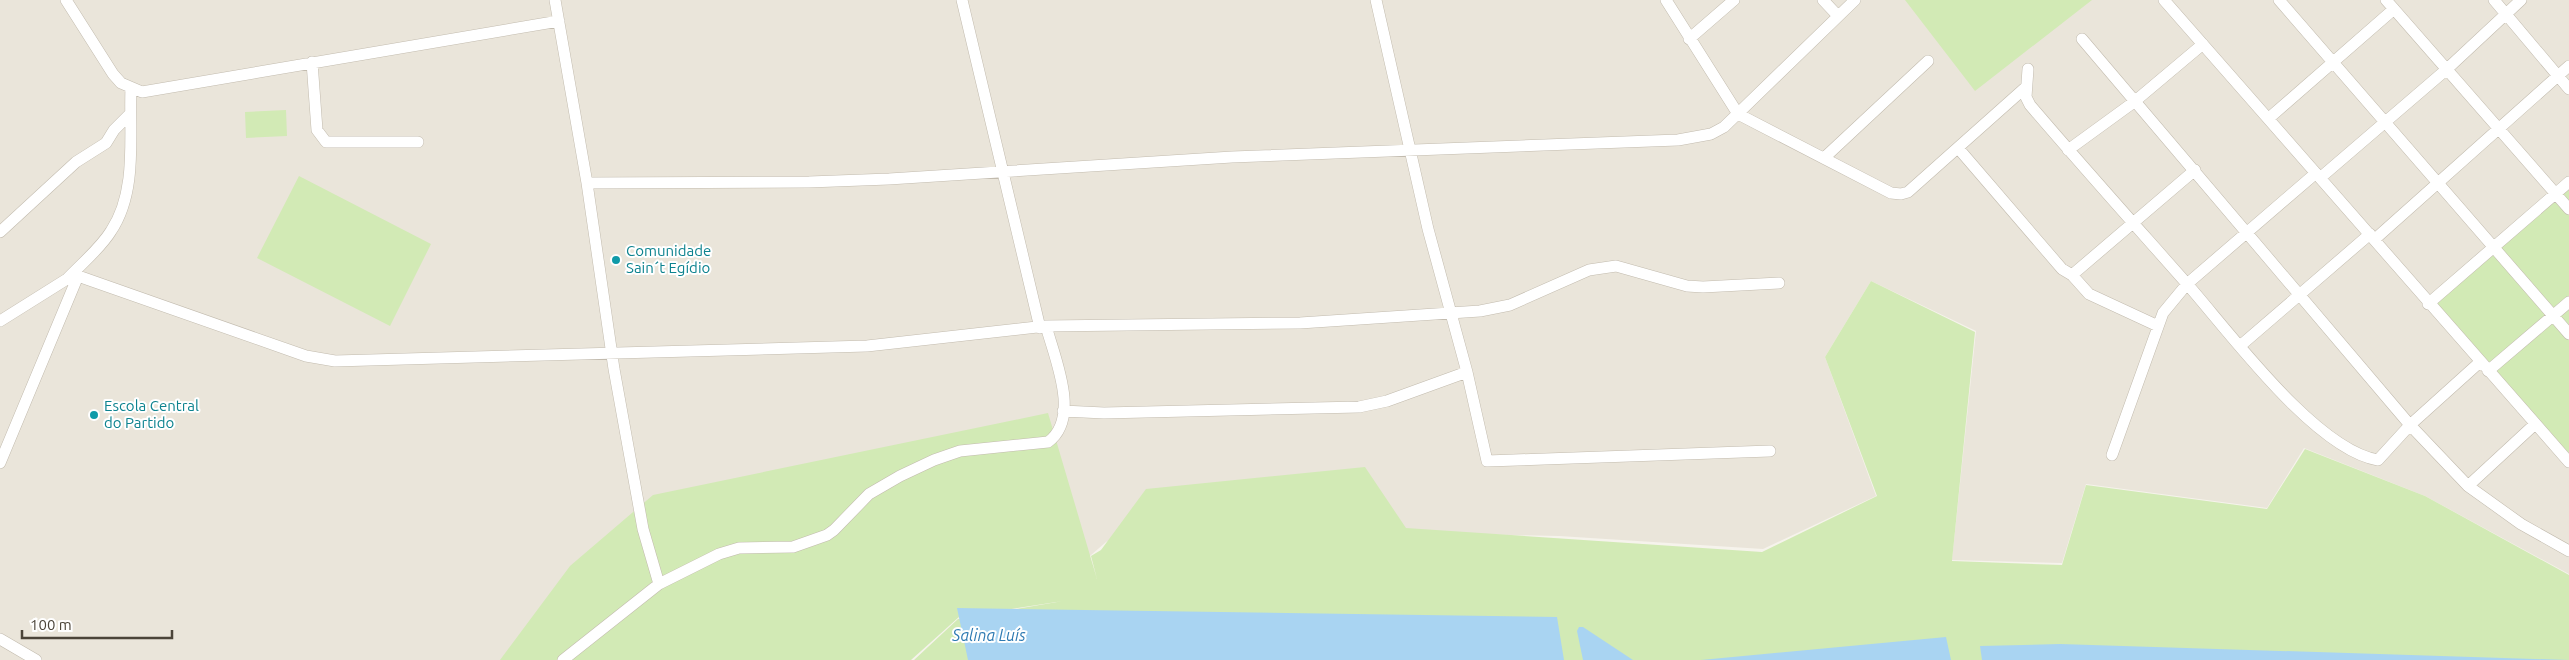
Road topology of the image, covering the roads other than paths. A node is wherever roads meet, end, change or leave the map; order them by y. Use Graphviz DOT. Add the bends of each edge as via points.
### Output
graph roads {
  1 [pos="66,0"];
  2 [pos="555,0"];
  3 [pos="962,0"];
  4 [pos="1376,0"];
  5 [pos="1666,0"];
  6 [pos="1734,0"];
  7 [pos="1823,0"];
  8 [pos="1855,0"];
  9 [pos="2164,0"];
  10 [pos="2279,0"];
  11 [pos="2494,0"];
  12 [pos="2521,0"];
  13 [pos="2389,3"];
  14 [pos="2506,14"];
  15 [pos="1838,16"];
  16 [pos="559,21"];
  17 [pos="1689,39"];
  18 [pos="2082,39"];
  19 [pos="2203,44"];
  20 [pos="1928,61"];
  21 [pos="312,62"];
  22 [pos="2332,62"];
  23 [pos="2569,66"];
  24 [pos="2028,69"];
  25 [pos="2447,69"];
  26 [pos="2558,76"];
  27 [pos="2026,87"];
  28 [pos="131,88"];
  29 [pos="2569,89"];
  30 [pos="2134,102"];
  31 [pos="1738,114"];
  32 [pos="130,116"];
  33 [pos="2269,118"];
  34 [pos="2384,123"];
  35 [pos="2499,130"];
  36 [pos="418,142"];
  37 [pos="1958,148"];
  38 [pos="1411,149"];
  39 [pos="2068,150"];
  40 [pos="1824,158"];
  41 [pos="1002,170"];
  42 [pos="2195,170"];
  43 [pos="2318,176"];
  44 [pos="2569,182"];
  45 [pos="587,183"];
  46 [pos="2438,184"];
  47 [pos="2556,194"];
  48 [pos="2569,209"];
  49 [pos="2132,225"];
  50 [pos="0,232"];
  51 [pos="2246,232"];
  52 [pos="2372,236"];
  53 [pos="2494,249"];
  54 [pos="2072,275"];
  55 [pos="73,278"];
  56 [pos="1779,283"];
  57 [pos="2187,284"];
  58 [pos="2299,294"];
  59 [pos="2569,302"];
  60 [pos="2428,304"];
  61 [pos="1449,313"];
  62 [pos="2554,316"];
  63 [pos="0,321"];
  64 [pos="2158,326"];
  65 [pos="1043,327"];
  66 [pos="2569,334"];
  67 [pos="2240,346"];
  68 [pos="611,352"];
  69 [pos="2484,367"];
  70 [pos="1467,372"];
  71 [pos="1063,411"];
  72 [pos="2410,425"];
  73 [pos="2534,425"];
  74 [pos="1770,450"];
  75 [pos="2112,455"];
  76 [pos="2569,462"];
  77 [pos="0,463"];
  78 [pos="2468,486"];
  79 [pos="2569,551"];
  80 [pos="659,584"];
  81 [pos="0,639"];
  82 [pos="36,660"];
  83 [pos="563,660"];
  1 -- 28 [label="street" via="113,74"];
  2 -- 16 [label="street"];
  3 -- 41 [label="street"];
  4 -- 38 [label="street"];
  5 -- 17 [label="street"];
  6 -- 17 [label="street"];
  7 -- 15 [label="street"];
  8 -- 15 [label="street"];
  9 -- 19 [label="street"];
  10 -- 22 [label="street"];
  11 -- 14 [label="street"];
  12 -- 14 [label="street"];
  13 -- 22 [label="street"];
  13 -- 25 [label="street"];
  14 -- 25 [label="street"];
  14 -- 26 [label="street"];
  15 -- 31 [label="street"];
  16 -- 21 [label="street"];
  16 -- 45 [label="street"];
  17 -- 31 [label="street"];
  18 -- 30 [label="street"];
  19 -- 30 [label="street"];
  19 -- 33 [label="street"];
  20 -- 40 [label="street"];
  21 -- 28 [label="street" via="142,92"];
  21 -- 36 [label="street" via="317,130 326,142"];
  22 -- 33 [label="street"];
  22 -- 34 [label="street"];
  23 -- 26 [label="street"];
  24 -- 27 [label="street"];
  25 -- 34 [label="street"];
  25 -- 35 [label="street"];
  26 -- 29 [label="street"];
  26 -- 35 [label="street"];
  27 -- 37 [label="street"];
  27 -- 39 [label="street" via="2030,105"];
  28 -- 32 [label="street"];
  30 -- 39 [label="street"];
  30 -- 42 [label="street"];
  31 -- 38 [label="street" via="1711,134 1678,140"];
  31 -- 40 [label="street"];
  32 -- 50 [label="street" via="114,130 106,143 76,162"];
  32 -- 55 [label="street" via="131,160 118,218 111,232"];
  33 -- 43 [label="street"];
  34 -- 43 [label="street"];
  34 -- 46 [label="street"];
  35 -- 46 [label="street"];
  35 -- 47 [label="street"];
  37 -- 40 [label="street" via="1908,192 1901,194 1875,186"];
  37 -- 54 [label="street" via="2062,269"];
  38 -- 41 [label="street"];
  38 -- 61 [label="street"];
  39 -- 49 [label="street"];
  41 -- 45 [label="street" via="809,182"];
  41 -- 65 [label="street"];
  42 -- 49 [label="street"];
  42 -- 51 [label="street"];
  43 -- 51 [label="street"];
  43 -- 52 [label="street"];
  44 -- 47 [label="street"];
  45 -- 68 [label="street"];
  46 -- 52 [label="street"];
  46 -- 53 [label="street"];
  47 -- 48 [label="street"];
  47 -- 53 [label="street"];
  49 -- 54 [label="street"];
  49 -- 57 [label="street"];
  51 -- 57 [label="street"];
  51 -- 58 [label="street"];
  52 -- 58 [label="street"];
  52 -- 60 [label="street"];
  53 -- 60 [label="street"];
  53 -- 62 [label="street"];
  54 -- 64 [label="street" via="2089,294"];
  55 -- 63 [label="street"];
  55 -- 68 [label="street" via="319,360"];
  55 -- 77 [label="street"];
  56 -- 61 [label="street" via="1687,286 1616,266 1582,272 1510,305"];
  57 -- 64 [label="street" via="2163,313"];
  57 -- 67 [label="street"];
  58 -- 67 [label="street"];
  58 -- 72 [label="street"];
  59 -- 62 [label="street"];
  60 -- 69 [label="street"];
  61 -- 65 [label="street" via="1300,323"];
  61 -- 70 [label="street"];
  62 -- 66 [label="street"];
  62 -- 69 [label="street"];
  64 -- 75 [label="street"];
  65 -- 68 [label="street" via="867,346"];
  65 -- 71 [label="street" via="1060,373"];
  67 -- 72 [label="street" via="2300,412 2326,434 2364,458 2378,460"];
  68 -- 80 [label="street" via="643,529"];
  69 -- 72 [label="street"];
  69 -- 73 [label="street"];
  70 -- 71 [label="street" via="1386,401 1359,406 1104,413"];
  70 -- 74 [label="street" via="1487,460"];
  71 -- 80 [label="street" via="1063,426 1048,442 960,452 934,460 869,494 826,535 793,547 739,548 719,554"];
  72 -- 78 [label="street"];
  73 -- 76 [label="street"];
  73 -- 78 [label="street"];
  78 -- 79 [label="street" via="2521,524"];
  80 -- 83 [label="street"];
  81 -- 82 [label="street"];
}
